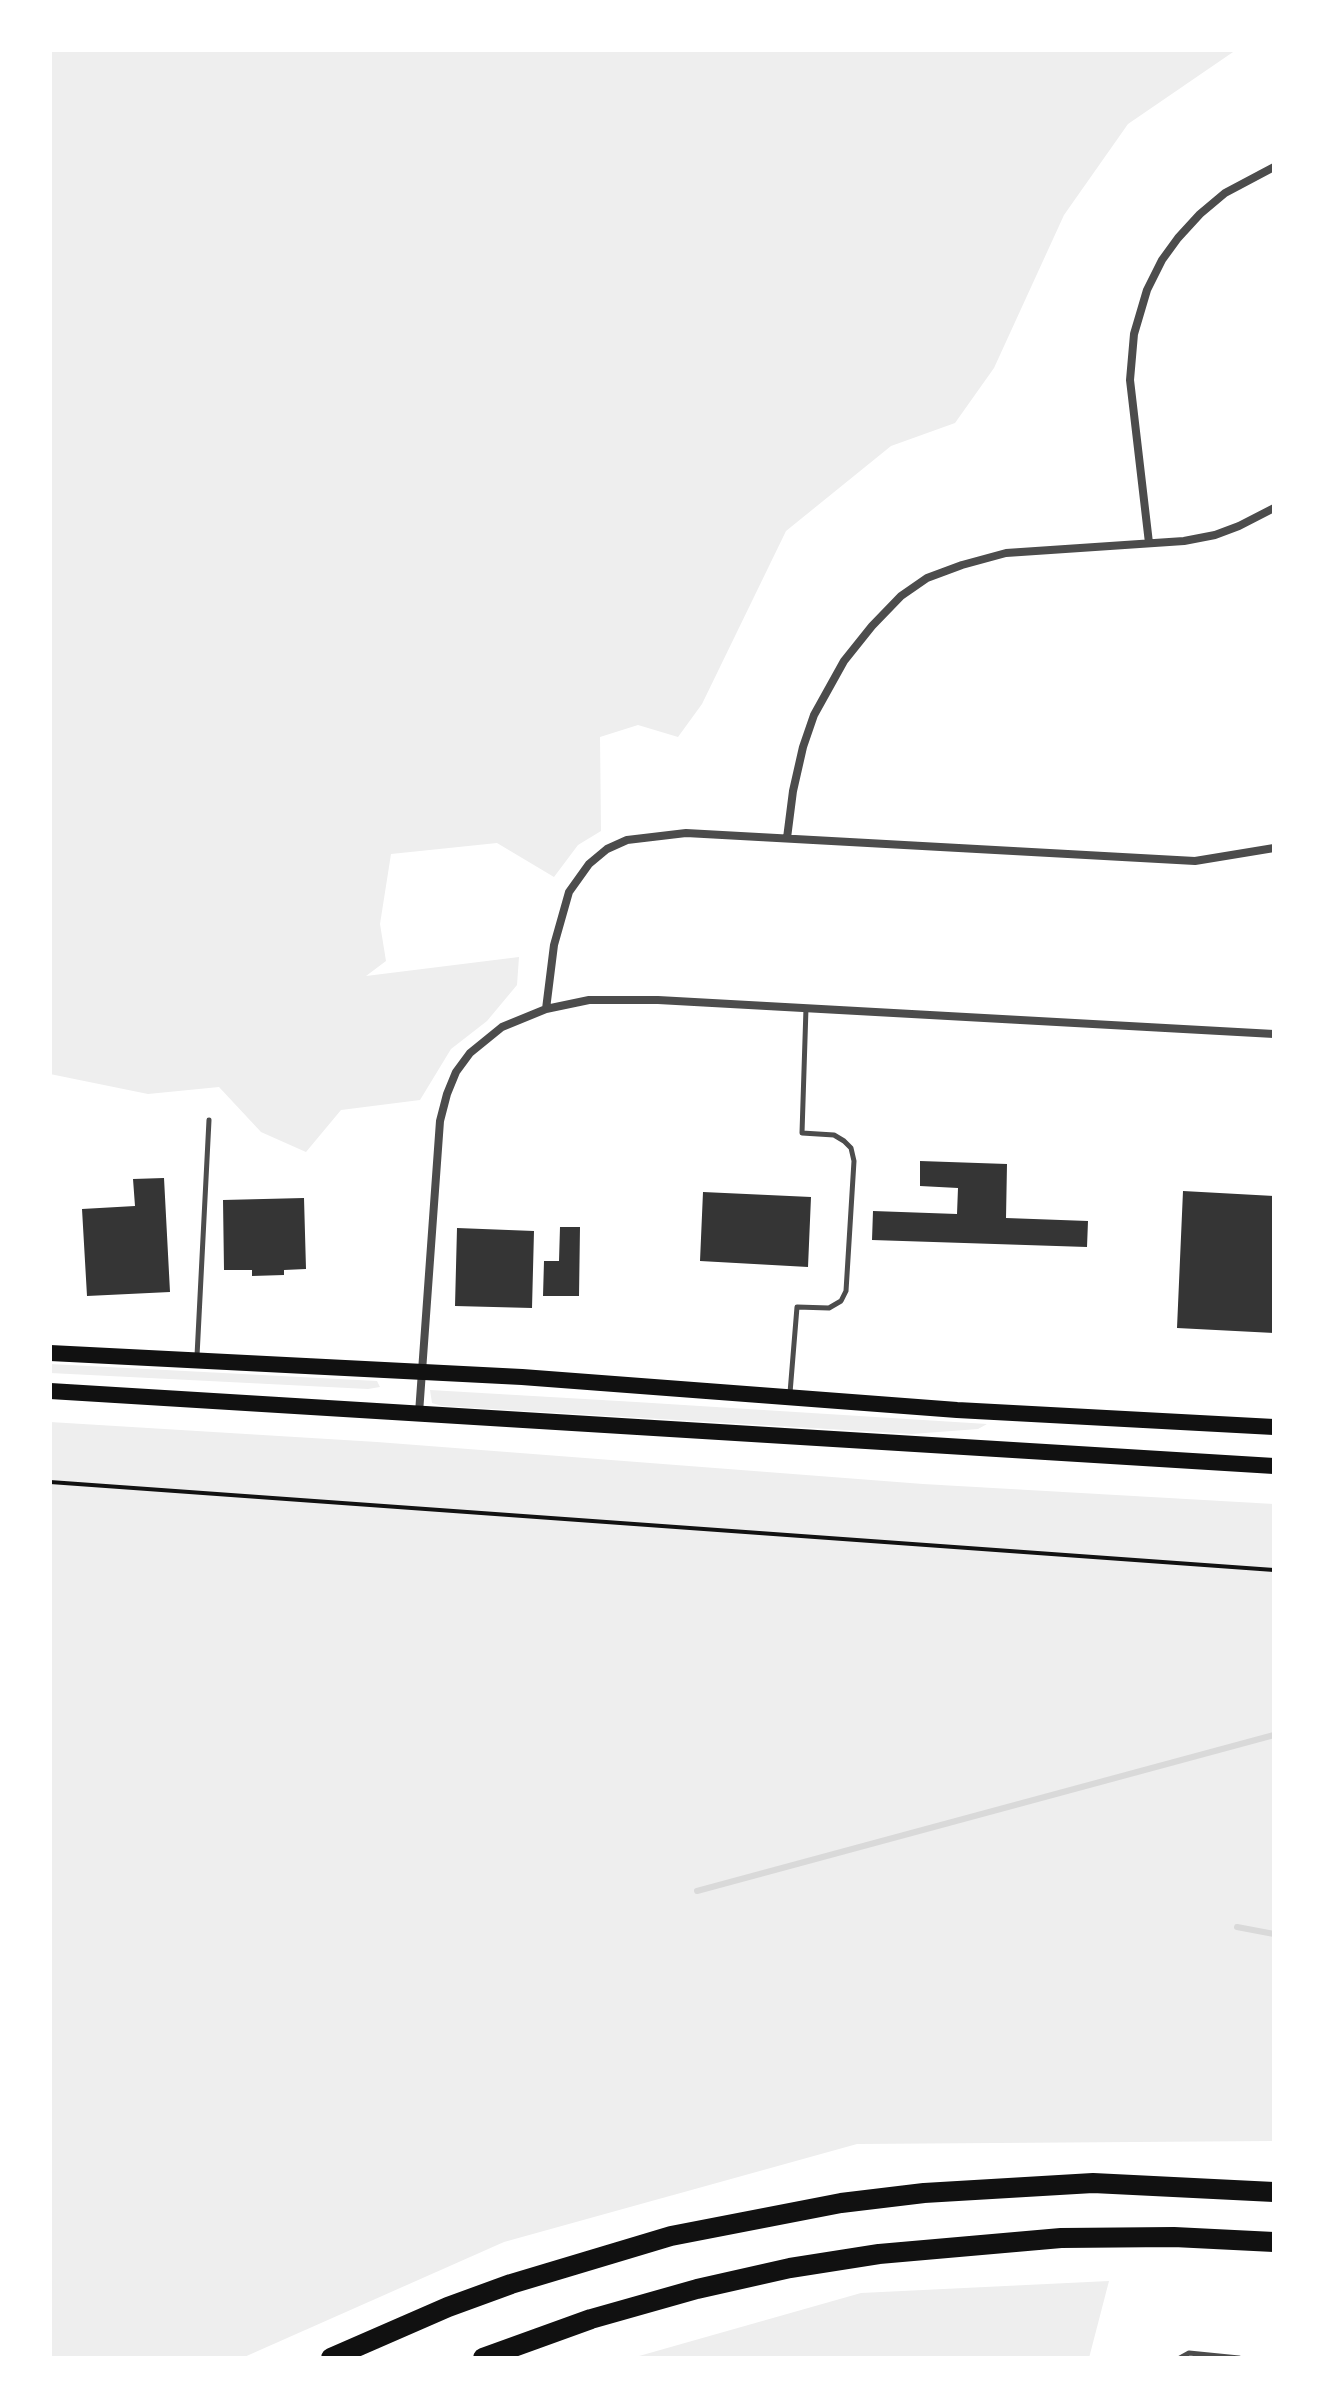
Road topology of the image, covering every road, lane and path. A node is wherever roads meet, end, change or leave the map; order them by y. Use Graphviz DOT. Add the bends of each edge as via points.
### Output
graph roads {
  1 [pos="1274,167"];
  2 [pos="1274,508"];
  3 [pos="1149,543"];
  4 [pos="787,838"];
  5 [pos="1274,848"];
  6 [pos="806,1008"];
  7 [pos="546,1009"];
  8 [pos="1274,1034"];
  9 [pos="209,1120"];
  10 [pos="50,1353"];
  11 [pos="197,1361"];
  12 [pos="422,1372"];
  13 [pos="50,1391"];
  14 [pos="790,1398"];
  15 [pos="419,1415"];
  16 [pos="1274,1427"];
  17 [pos="1274,1466"];
  18 [pos="50,1482"];
  19 [pos="1274,1570"];
  20 [pos="1274,2192"];
  21 [pos="1174,2237"];
  22 [pos="1274,2242"];
  23 [pos="1274,2256"];
  24 [pos="331,2358"];
  25 [pos="483,2358"];
  26 [pos="1180,2358"];
  27 [pos="1239,2358"];
  1 -- 3 [label="street" via="1225,193 1200,214 1162,260 1147,290 1134,334 1130,380"];
  2 -- 3 [label="street" via="1215,535"];
  3 -- 4 [label="street" via="1006,553 927,578 901,596 844,661 814,715 796,777"];
  4 -- 5 [label="street" via="1195,861"];
  4 -- 7 [label="street" via="686,833 627,840 607,849 569,892 554,945"];
  6 -- 7 [label="street" via="589,1000"];
  6 -- 8 [label="street"];
  6 -- 14 [label="lane" via="802,1133 834,1135 851,1148 854,1161 846,1291 829,1308 797,1307"];
  7 -- 12 [label="street" via="502,1027 470,1053 447,1094 435,1173"];
  9 -- 11 [label="lane"];
  10 -- 11 [label="main road"];
  11 -- 12 [label="main road"];
  12 -- 14 [label="main road"];
  12 -- 15 [label="street"];
  13 -- 15 [label="main road"];
  14 -- 16 [label="main road"];
  15 -- 17 [label="main road"];
  18 -- 19 [label="path"];
  20 -- 24 [label="highway" via="1093,2183 826,2205 671,2236 511,2284"];
  21 -- 22 [label="highway"];
  21 -- 23 [label="highway"];
  21 -- 25 [label="highway" via="957,2245 790,2268 591,2319"];
  26 -- 27 [label="lane" via="1189,2353"];
}
